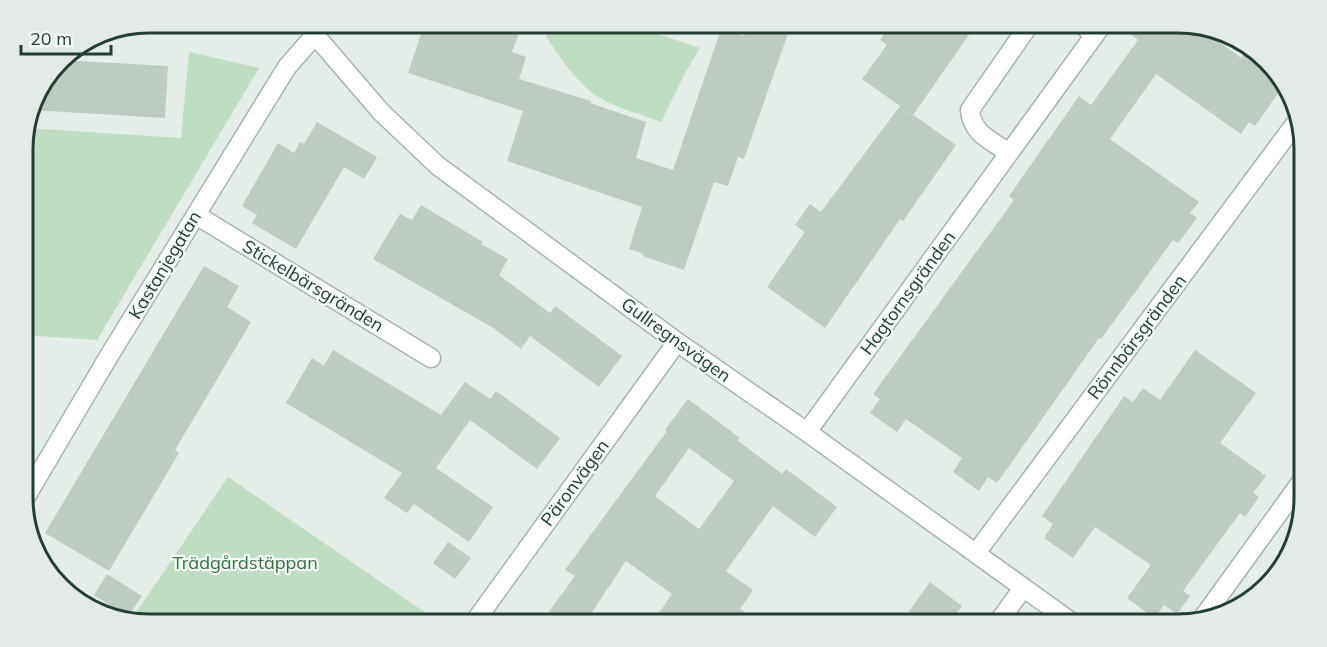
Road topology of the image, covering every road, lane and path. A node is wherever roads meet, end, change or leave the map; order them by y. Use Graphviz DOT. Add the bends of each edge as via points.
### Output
graph roads {
  1 [pos="309,33"];
  2 [pos="315,33"];
  3 [pos="1023,33"];
  4 [pos="1096,33"];
  5 [pos="1292,128"];
  6 [pos="1009,153"];
  7 [pos="196,215"];
  8 [pos="677,342"];
  9 [pos="430,358"];
  10 [pos="807,432"];
  11 [pos="33,485"];
  12 [pos="1294,492"];
  13 [pos="976,554"];
  14 [pos="1023,588"];
  15 [pos="1209,610"];
  16 [pos="480,614"];
  17 [pos="1004,614"];
  18 [pos="1060,614"];
  1 -- 7 [label="street, Kastanjegatan"];
  2 -- 8 [label="street, Gullregnsvägen" via="381,112 438,166"];
  3 -- 6 [label="street" via="970,110 971,123 977,130"];
  4 -- 6 [label="street, Hagtornsgränden"];
  5 -- 13 [label="street, Rönnbärsgränden"];
  6 -- 10 [label="street, Hagtornsgränden"];
  7 -- 9 [label="street, Stickelbärsgränden"];
  7 -- 11 [label="street, Kastanjegatan"];
  8 -- 10 [label="street, Gullregnsvägen"];
  8 -- 16 [label="street, Päronvägen"];
  10 -- 13 [label="street, Gullregnsvägen"];
  12 -- 15 [label="street"];
  13 -- 14 [label="street, Gullregnsvägen"];
  14 -- 17 [label="street"];
  14 -- 18 [label="street, Gullregnsvägen"];
}
